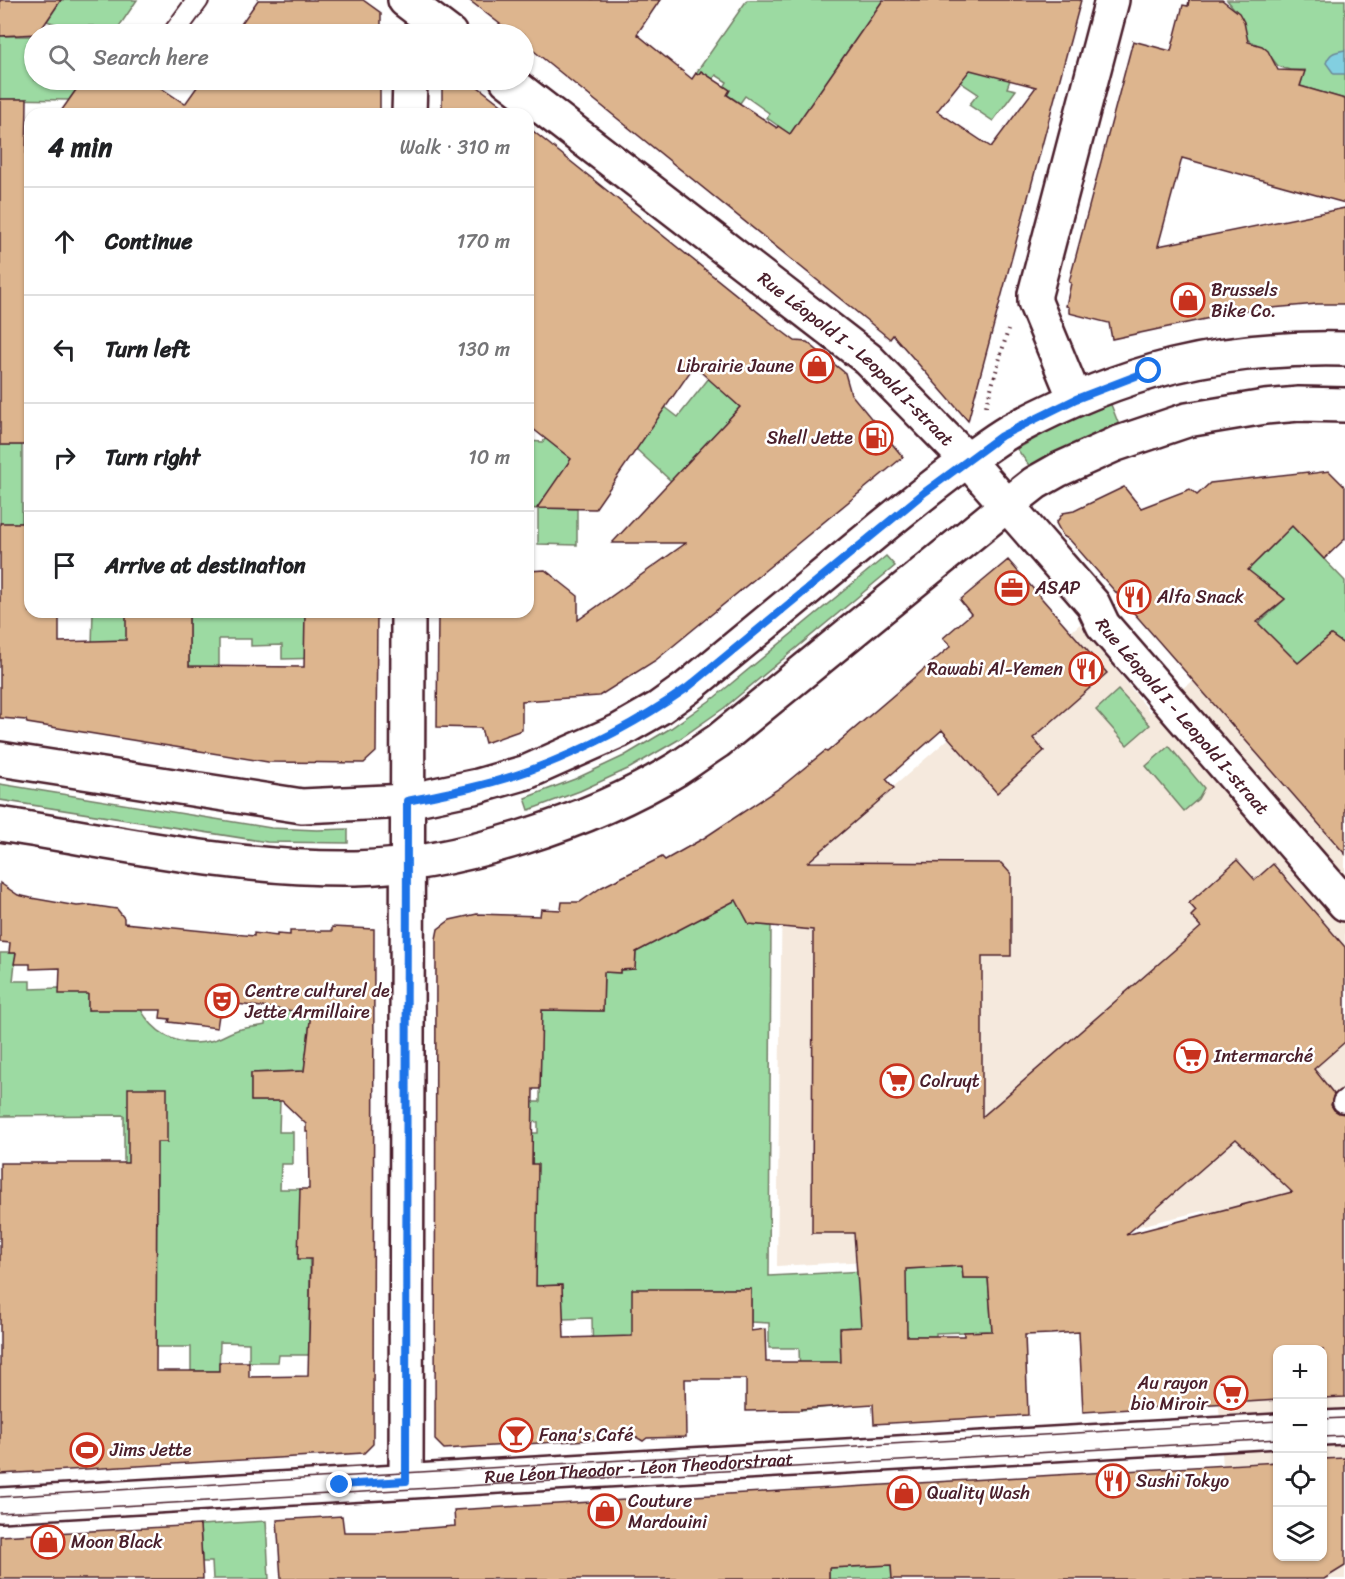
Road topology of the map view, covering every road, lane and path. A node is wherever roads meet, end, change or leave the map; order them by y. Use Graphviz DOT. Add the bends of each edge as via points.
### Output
graph roads {
  1 [pos="198,0"];
  2 [pos="1112,0"];
  3 [pos="180,24"];
  4 [pos="410,90"];
  5 [pos="520,90"];
  6 [pos="409,108"];
  7 [pos="1035,302"];
  8 [pos="1345,349"];
  9 [pos="1076,399"];
  10 [pos="1345,405"];
  11 [pos="984,412"];
  12 [pos="967,460"];
  13 [pos="1007,506"];
  14 [pos="408,618"];
  15 [pos="0,759"];
  16 [pos="407,801"];
  17 [pos="0,824"];
  18 [pos="407,864"];
  19 [pos="1345,904"];
  20 [pos="1345,1427"];
  21 [pos="1327,1428"];
  22 [pos="1273,1431"];
  23 [pos="406,1481"];
  24 [pos="0,1505"];
  1 -- 3 [label="lane"];
  2 -- 7 [label="street" via="1041,262"];
  4 -- 6 [label="street"];
  5 -- 12 [label="street, Rue Léopold I - Leopold I-straat" via="868,359"];
  7 -- 9 [label="street"];
  7 -- 11 [label="path" via="1014,309"];
  8 -- 9 [label="street" via="1273,350 1206,358 1149,371"];
  9 -- 12 [label="street" via="1010,431"];
  10 -- 13 [label="street" via="1265,407 1187,420 1116,444 1058,470"];
  12 -- 13 [label="street, Rue Léopold I - Leopold I-straat"];
  12 -- 16 [label="street" via="659,708 619,731 527,772"];
  13 -- 18 [label="street" via="718,741 676,769 601,807 545,829 477,850"];
  13 -- 19 [label="street, Rue Léopold I - Leopold I-straat" via="1093,604 1103,625"];
  14 -- 16 [label="street"];
  15 -- 16 [label="street" via="302,806"];
  16 -- 18 [label="street"];
  17 -- 18 [label="street" via="271,865 355,868"];
  18 -- 23 [label="street"];
  20 -- 21 [label="street"];
  22 -- 23 [label="street, Rue Léon Theodor - Léon Theodorstraat"];
  23 -- 24 [label="street, Rue Léon Theodor - Léon Theodorstraat"];
}
